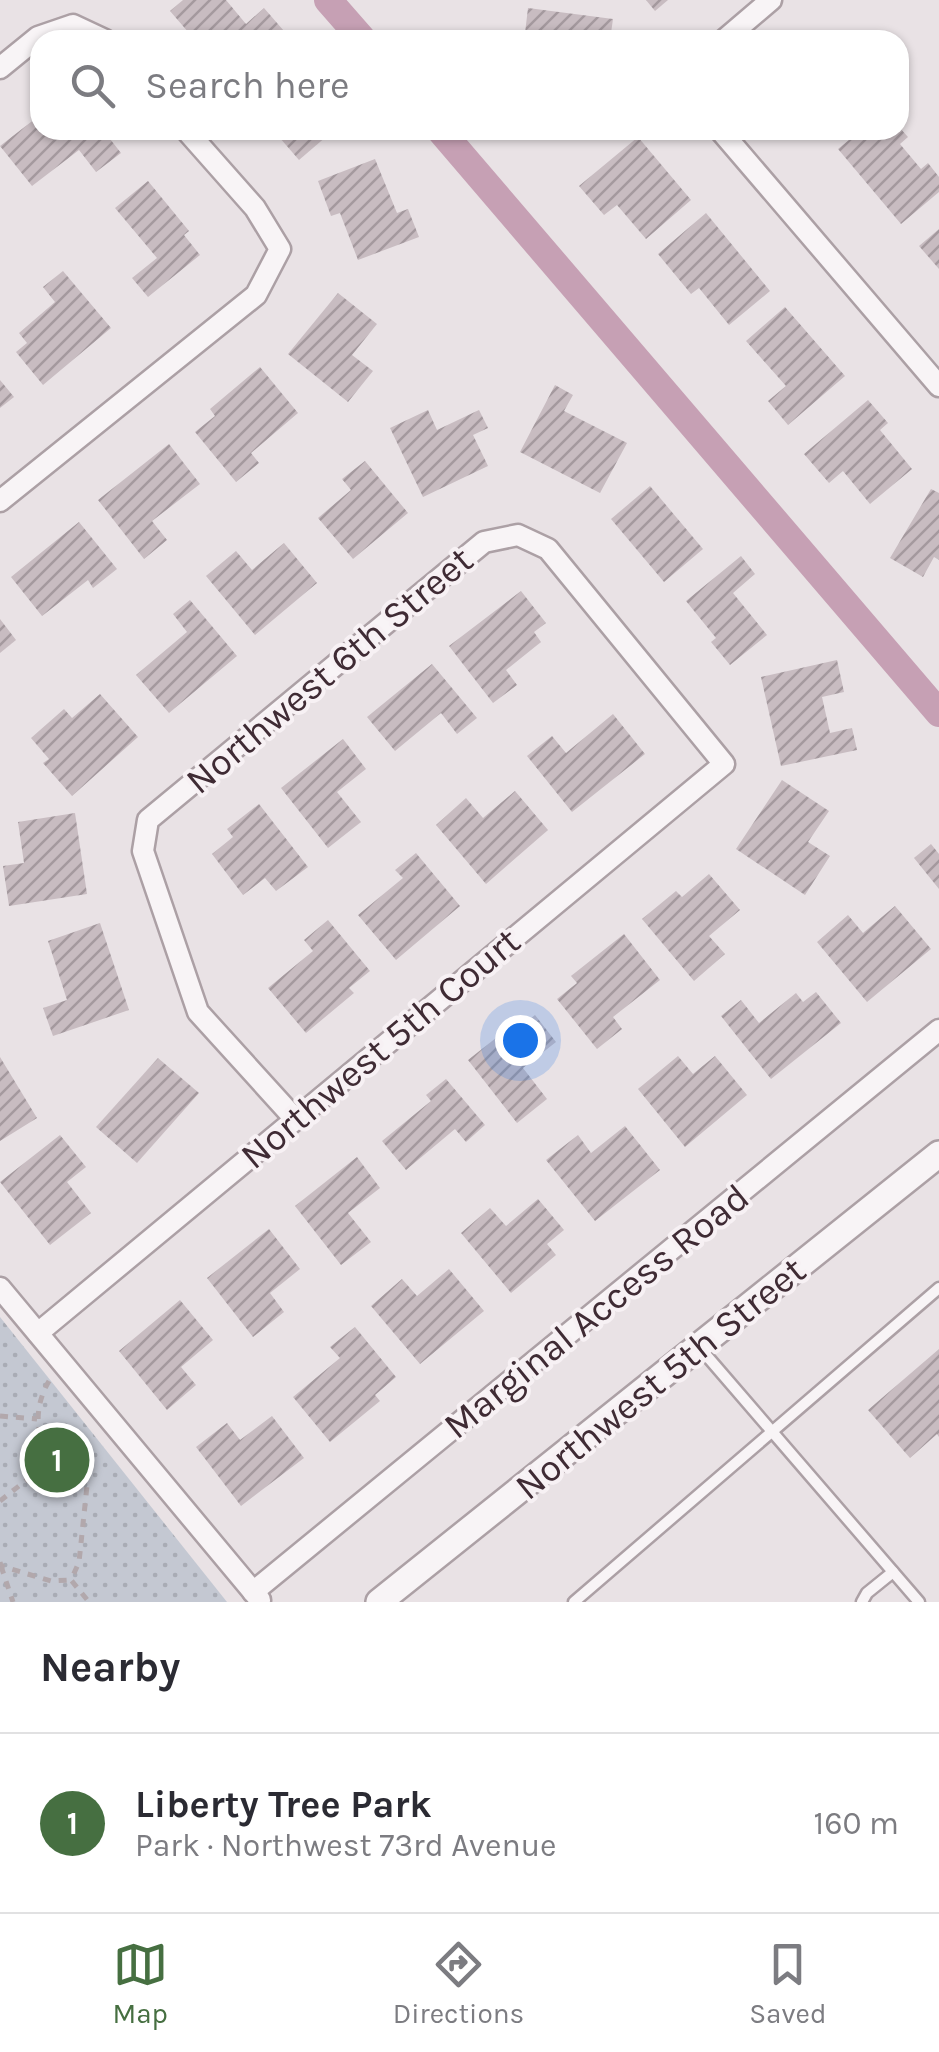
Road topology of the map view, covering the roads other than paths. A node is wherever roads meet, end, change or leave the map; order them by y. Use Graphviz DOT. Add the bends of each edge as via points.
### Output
graph roads {
  1 [pos="772,0"];
  2 [pos="58,30"];
  3 [pos="84,30"];
  4 [pos="736,30"];
  5 [pos="30,44"];
  6 [pos="0,68"];
  7 [pos="195,140"];
  8 [pos="729,140"];
  9 [pos="939,386"];
  10 [pos="0,501"];
  11 [pos="518,535"];
  12 [pos="939,1030"];
  13 [pos="294,1119"];
  14 [pos="939,1154"];
  15 [pos="0,1288"];
  16 [pos="939,1288"];
  17 [pos="38,1333"];
  18 [pos="699,1348"];
  19 [pos="771,1431"];
  20 [pos="893,1572"];
  21 [pos="257,1597"];
  22 [pos="380,1602"];
  23 [pos="574,1602"];
  24 [pos="862,1602"];
  25 [pos="919,1602"];
  1 -- 4 [label="street"];
  2 -- 3 [label="street"];
  5 -- 6 [label="street"];
  7 -- 10 [label="street" via="255,208 280,249 256,295"];
  8 -- 9 [label="street"];
  11 -- 13 [label="street, Northwest 6th Street" via="484,542 148,820 143,851 198,1012"];
  11 -- 13 [label="street, Northwest 5th Court" via="548,549 724,764"];
  12 -- 21 [label="street, Marginal Access Road"];
  13 -- 17 [label="street, Northwest 5th Court"];
  14 -- 18 [label="street, Northwest 5th Street"];
  15 -- 17 [label="street"];
  16 -- 19 [label="lane"];
  17 -- 21 [label="street"];
  18 -- 19 [label="lane"];
  18 -- 22 [label="street, Northwest 5th Street"];
  19 -- 20 [label="lane"];
  19 -- 23 [label="lane"];
  20 -- 24 [label="lane"];
  20 -- 25 [label="lane"];
}
